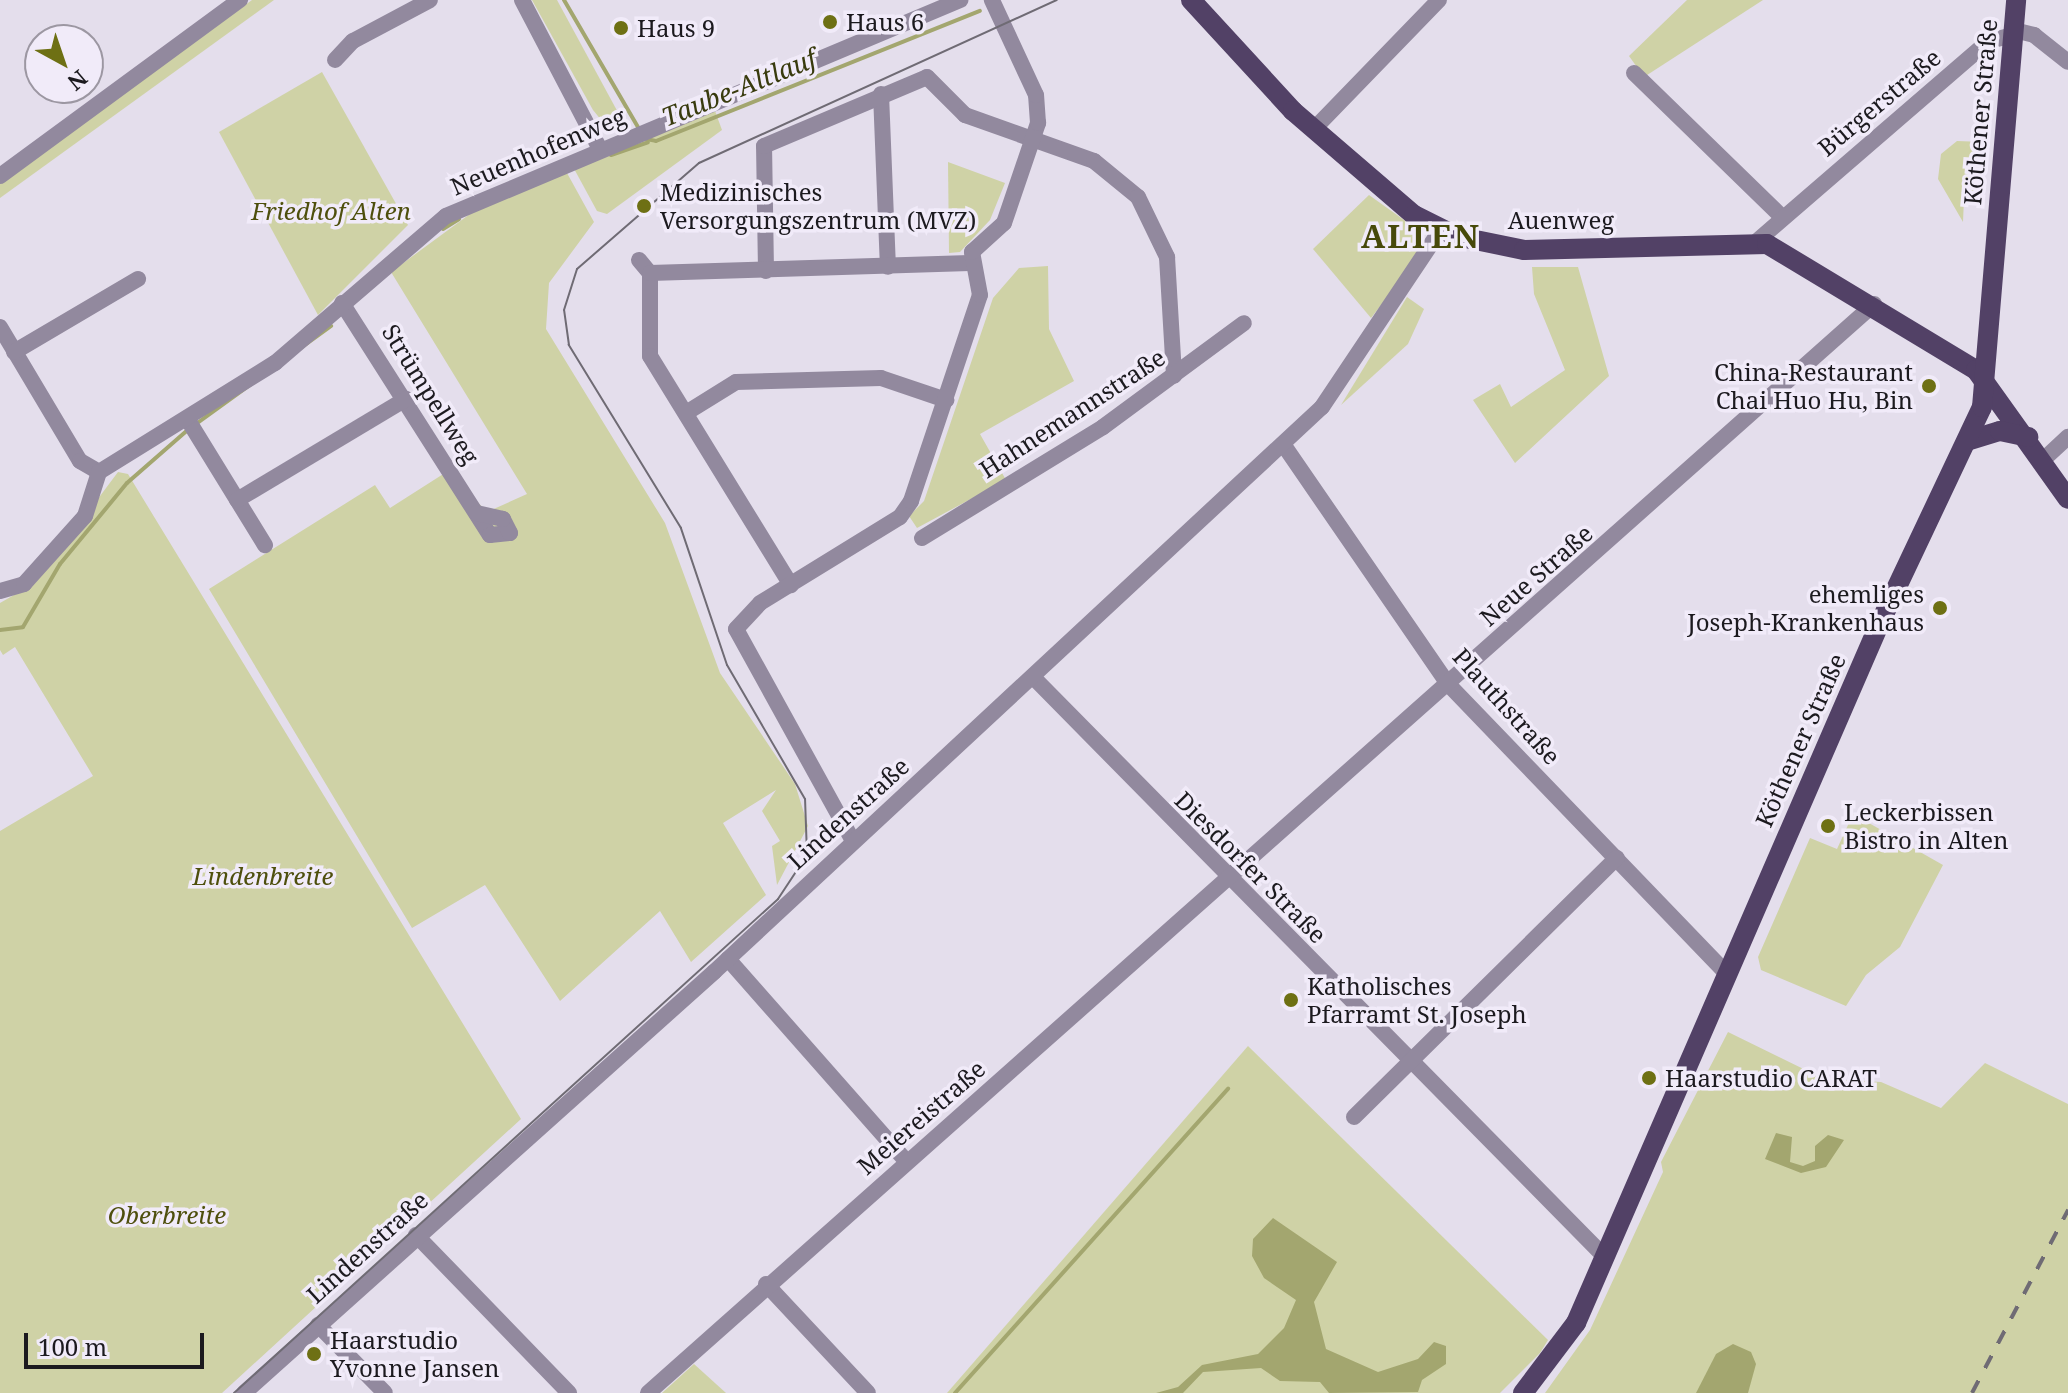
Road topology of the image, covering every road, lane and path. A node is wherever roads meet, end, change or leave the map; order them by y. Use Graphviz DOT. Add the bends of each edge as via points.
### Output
graph roads {
  1 [pos="240,0"];
  2 [pos="430,0"];
  3 [pos="522,0"];
  4 [pos="960,0"];
  5 [pos="992,0"];
  6 [pos="1191,0"];
  7 [pos="1439,0"];
  8 [pos="2016,0"];
  9 [pos="2013,33"];
  10 [pos="335,60"];
  11 [pos="2068,62"];
  12 [pos="1634,73"];
  13 [pos="881,94"];
  14 [pos="1313,130"];
  15 [pos="1034,137"];
  16 [pos="600,149"];
  17 [pos="0,176"];
  18 [pos="1781,216"];
  19 [pos="1441,229"];
  20 [pos="1757,241"];
  21 [pos="970,263"];
  22 [pos="888,267"];
  23 [pos="766,271"];
  24 [pos="138,279"];
  25 [pos="1874,304"];
  26 [pos="347,308"];
  27 [pos="1244,323"];
  28 [pos="0,327"];
  29 [pos="14,352"];
  30 [pos="1174,376"];
  31 [pos="1986,379"];
  32 [pos="406,399"];
  33 [pos="946,400"];
  34 [pos="686,413"];
  35 [pos="190,424"];
  36 [pos="2028,437"];
  37 [pos="2068,437"];
  38 [pos="1967,441"];
  39 [pos="1283,444"];
  40 [pos="2043,460"];
  41 [pos="99,472"];
  42 [pos="2068,499"];
  43 [pos="237,500"];
  44 [pos="477,513"];
  45 [pos="922,538"];
  46 [pos="265,545"];
  47 [pos="791,585"];
  48 [pos="0,591"];
  49 [pos="1033,677"];
  50 [pos="1448,684"];
  51 [pos="853,841"];
  52 [pos="1617,858"];
  53 [pos="1228,879"];
  54 [pos="728,959"];
  55 [pos="1727,974"];
  56 [pos="1411,1062"];
  57 [pos="1354,1117"];
  58 [pos="906,1161"];
  59 [pos="416,1235"];
  60 [pos="1605,1257"];
  61 [pos="766,1284"];
  62 [pos="318,1325"];
  63 [pos="244,1393"];
  64 [pos="385,1393"];
  65 [pos="569,1393"];
  66 [pos="648,1393"];
  67 [pos="868,1393"];
  68 [pos="1523,1393"];
  1 -- 17 [label="street"];
  2 -- 10 [label="street" via="353,41"];
  3 -- 16 [label="street"];
  4 -- 16 [label="street, Neuenhofenweg"];
  5 -- 15 [label="street" via="1036,95"];
  6 -- 14 [label="main road, Auenweg"];
  7 -- 14 [label="street"];
  8 -- 9 [label="main road, Köthener Straße"];
  9 -- 11 [label="street" via="2034,35"];
  9 -- 18 [label="street, Bürgerstraße" via="1989,41"];
  9 -- 31 [label="main road, Köthener Straße"];
  12 -- 18 [label="street"];
  13 -- 15 [label="street" via="927,77 965,115"];
  13 -- 22 [label="street"];
  13 -- 23 [label="street" via="764,146"];
  14 -- 19 [label="main road, Auenweg" via="1394,202"];
  15 -- 21 [label="street" via="1004,223 976,245"];
  15 -- 30 [label="street" via="1111,172 1148,211 1167,257"];
  16 -- 26 [label="street, Neuenhofenweg" via="446,216"];
  18 -- 20 [label="street, Bürgerstraße"];
  19 -- 20 [label="main road, Auenweg" via="1477,243 1552,251"];
  19 -- 39 [label="street, Lindenstraße" via="1338,388"];
  20 -- 25 [label="main road"];
  21 -- 22 [label="street"];
  21 -- 33 [label="street" via="980,295"];
  22 -- 23 [label="street"];
  23 -- 34 [label="street" via="644,266 648,346"];
  24 -- 29 [label="street"];
  25 -- 31 [label="main road"];
  25 -- 50 [label="street, Neue Straße"];
  26 -- 32 [label="street, Strümpellweg"];
  26 -- 35 [label="street, Neuenhofenweg"];
  27 -- 30 [label="street, Hahnemannstraße"];
  28 -- 29 [label="street"];
  29 -- 41 [label="street" via="80,461"];
  30 -- 45 [label="street, Hahnemannstraße"];
  31 -- 36 [label="main road"];
  31 -- 38 [label="main road, Köthener Straße"];
  32 -- 43 [label="street"];
  32 -- 44 [label="street, Strümpellweg"];
  33 -- 34 [label="street" via="881,378 736,382"];
  33 -- 47 [label="street" via="906,510"];
  34 -- 47 [label="street"];
  35 -- 41 [label="street, Neuenhofenweg"];
  35 -- 43 [label="street"];
  36 -- 38 [label="main road" via="2000,431"];
  36 -- 40 [label="main road"];
  37 -- 40 [label="street"];
  38 -- 55 [label="main road, Köthener Straße"];
  39 -- 49 [label="street, Lindenstraße"];
  39 -- 50 [label="street, Plauthstraße"];
  40 -- 42 [label="main road"];
  41 -- 48 [label="street" via="85,516 24,584"];
  43 -- 46 [label="street"];
  47 -- 51 [label="street" via="740,618 736,638"];
  49 -- 51 [label="street, Lindenstraße"];
  49 -- 53 [label="street, Diesdorfer Straße"];
  50 -- 52 [label="street, Plauthstraße"];
  50 -- 53 [label="street, Neue Straße"];
  51 -- 54 [label="street, Lindenstraße"];
  52 -- 55 [label="street, Plauthstraße"];
  52 -- 56 [label="street"];
  53 -- 56 [label="street, Diesdorfer Straße"];
  53 -- 58 [label="street, Meiereistraße"];
  54 -- 58 [label="street"];
  54 -- 59 [label="street, Lindenstraße"];
  55 -- 60 [label="main road, Köthener Straße"];
  56 -- 57 [label="street"];
  56 -- 60 [label="street, Diesdorfer Straße"];
  58 -- 61 [label="street, Meiereistraße"];
  59 -- 62 [label="street, Lindenstraße"];
  59 -- 65 [label="street"];
  60 -- 68 [label="main road, Köthener Straße" via="1566,1340"];
  61 -- 66 [label="street, Meiereistraße"];
  61 -- 67 [label="street"];
  62 -- 63 [label="street, Lindenstraße"];
  62 -- 64 [label="street"];
}
